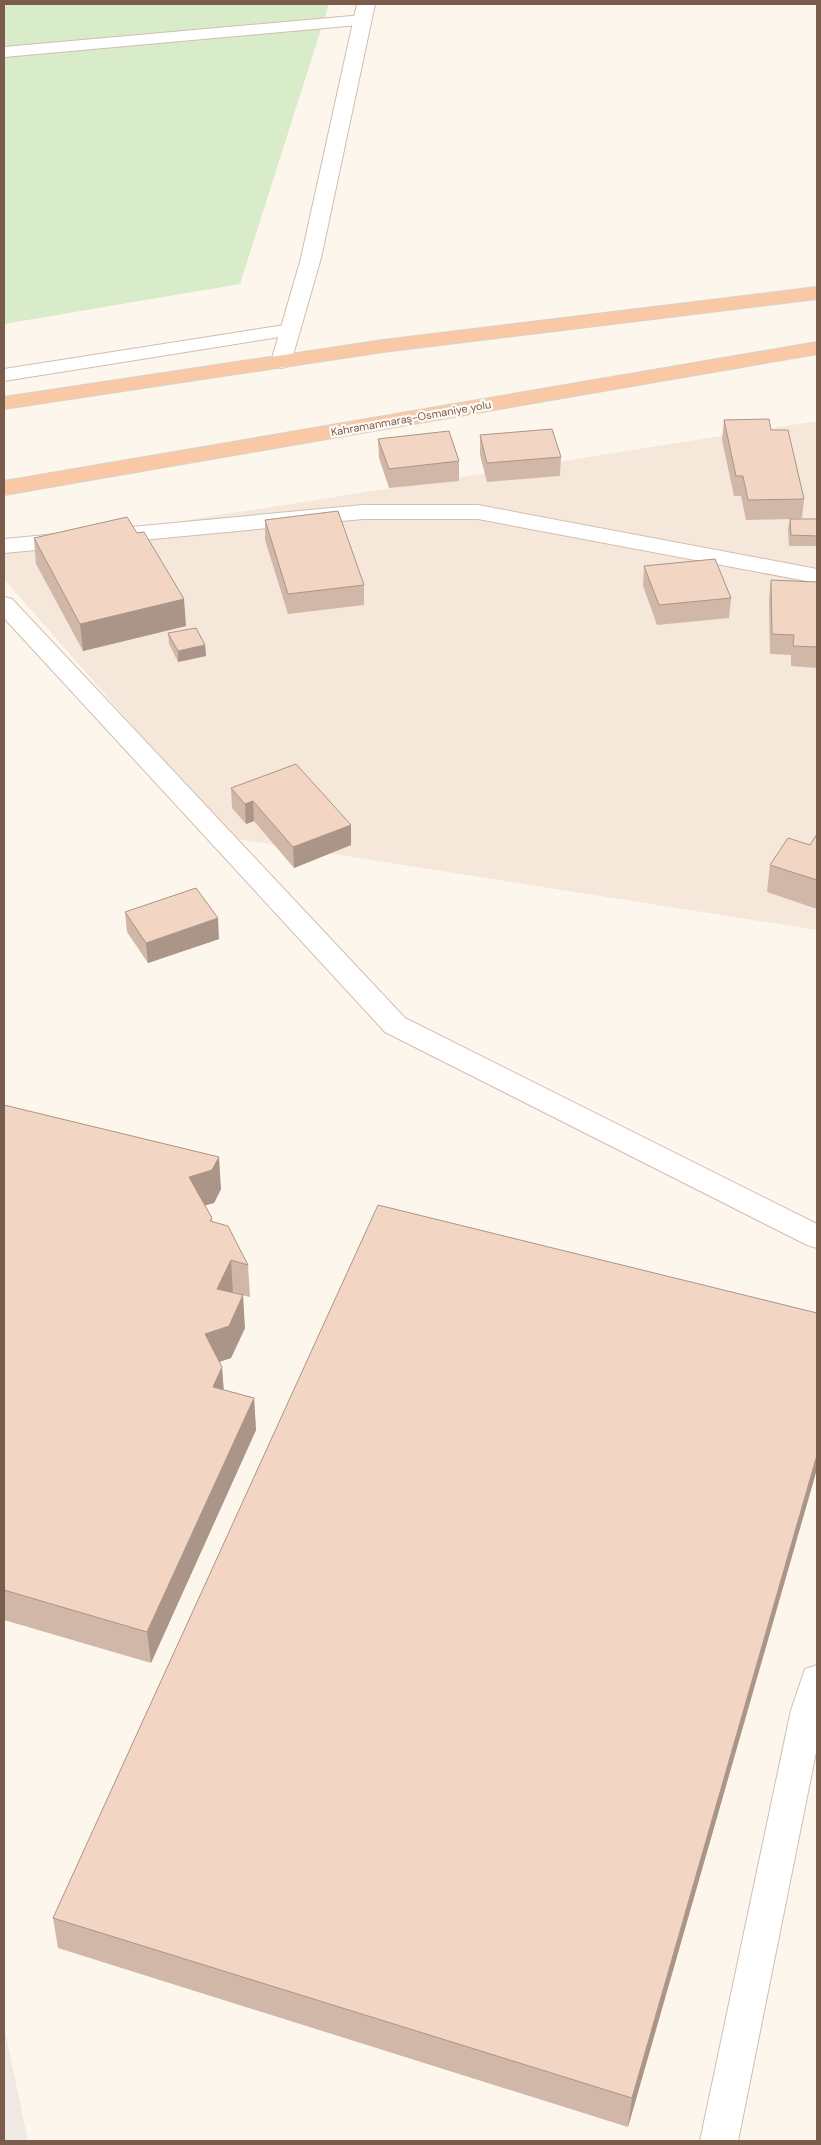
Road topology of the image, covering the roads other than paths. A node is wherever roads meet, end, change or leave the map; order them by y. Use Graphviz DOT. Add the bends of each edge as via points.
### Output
graph roads {
  1 [pos="365,12"];
  2 [pos="4,52"];
  3 [pos="817,293"];
  4 [pos="291,330"];
  5 [pos="817,348"];
  6 [pos="281,362"];
  7 [pos="4,375"];
  8 [pos="4,403"];
  9 [pos="4,488"];
  10 [pos="4,546"];
  11 [pos="817,576"];
  12 [pos="4,604"];
  13 [pos="817,1237"];
  14 [pos="817,1679"];
  15 [pos="719,2141"];
  1 -- 2 [label="street"];
  1 -- 4 [label="street" via="312,258"];
  3 -- 6 [label="highway" via="383,346"];
  4 -- 6 [label="street"];
  4 -- 7 [label="street"];
  5 -- 9 [label="highway, Kahramanmaraş-Osmaniye yolu"];
  6 -- 8 [label="highway"];
  10 -- 11 [label="street" via="363,512 478,512"];
  12 -- 13 [label="street" via="394,1025"];
  14 -- 15 [label="street"];
}
